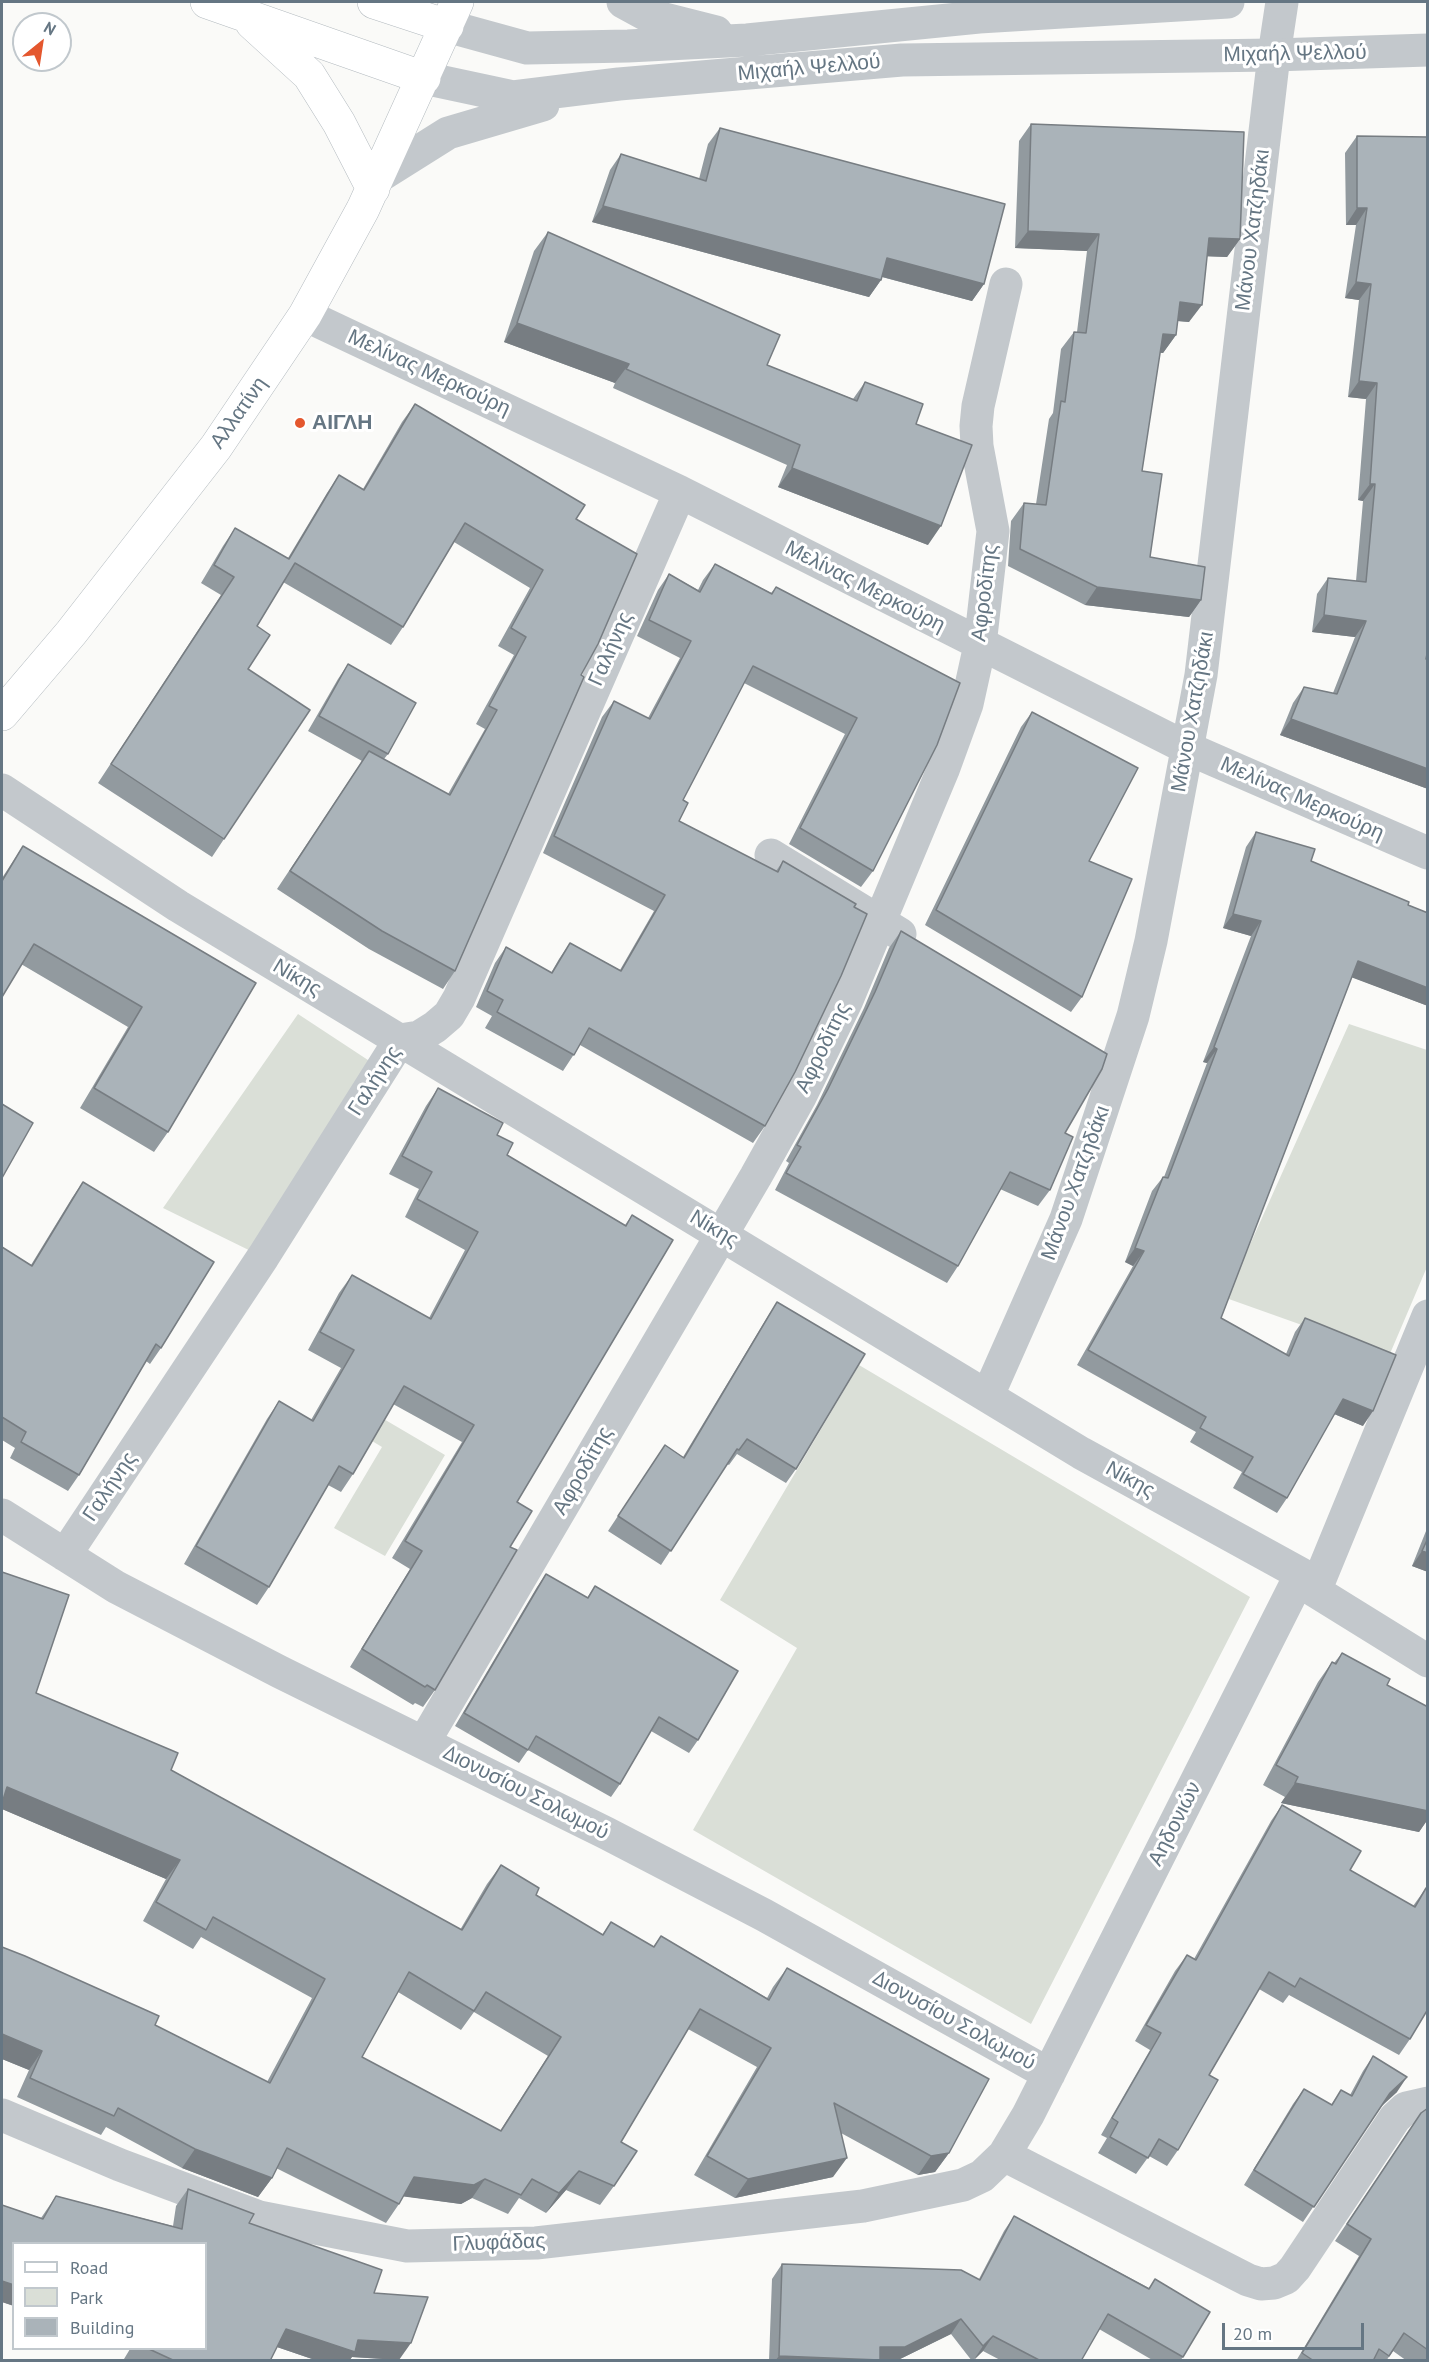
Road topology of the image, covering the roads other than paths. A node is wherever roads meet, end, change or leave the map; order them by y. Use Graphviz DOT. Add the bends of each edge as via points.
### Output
graph roads {
  1 [pos="207,2"];
  2 [pos="374,2"];
  3 [pos="623,2"];
  4 [pos="1228,2"];
  5 [pos="1282,2"];
  6 [pos="241,14"];
  7 [pos="452,14"];
  8 [pos="747,40"];
  9 [pos="1428,50"];
  10 [pos="1274,55"];
  11 [pos="424,78"];
  12 [pos="578,89"];
  13 [pos="376,183"];
  14 [pos="1006,284"];
  15 [pos="305,315"];
  16 [pos="680,492"];
  17 [pos="980,645"];
  18 [pos="2,714"];
  19 [pos="1189,749"];
  20 [pos="2,790"];
  21 [pos="1428,853"];
  22 [pos="771,855"];
  23 [pos="880,922"];
  24 [pos="930,951"];
  25 [pos="400,1040"];
  26 [pos="1089,1044"];
  27 [pos="1119,1062"];
  28 [pos="722,1233"];
  29 [pos="1428,1316"];
  30 [pos="988,1395"];
  31 [pos="2,1515"];
  32 [pos="65,1555"];
  33 [pos="1308,1583"];
  34 [pos="1428,1661"];
  35 [pos="424,1742"];
  36 [pos="1048,2074"];
  37 [pos="1428,2103"];
  38 [pos="2,2115"];
  39 [pos="1004,2156"];
  1 -- 6 [label="main road, Μιχαήλ Ψελλού"];
  2 -- 7 [label="main road, Μιχαήλ Ψελλού"];
  3 -- 8 [label="street" via="645,14"];
  4 -- 8 [label="street, Μιχαήλ Ψελλού" via="979,17"];
  5 -- 10 [label="street, Μάνου Χατζηδάκι"];
  6 -- 11 [label="main road, Μιχαήλ Ψελλού"];
  6 -- 13 [label="main road" via="309,75"];
  7 -- 8 [label="street, Μιχαήλ Ψελλού" via="527,48"];
  7 -- 11 [label="main road, Αλλατίνη"];
  9 -- 10 [label="street, Μιχαήλ Ψελλού"];
  10 -- 12 [label="street, Μιχαήλ Ψελλού" via="902,60"];
  10 -- 19 [label="street, Μάνου Χατζηδάκι" via="1210,607"];
  11 -- 12 [label="street, Μιχαήλ Ψελλού" via="513,97"];
  11 -- 13 [label="main road, Αλλατίνη"];
  12 -- 13 [label="street" via="533,109 448,133"];
  13 -- 15 [label="main road, Αλλατίνη"];
  14 -- 17 [label="street, Αφροδίτης" via="976,426 993,531"];
  15 -- 16 [label="street, Μελίνας Μερκούρη"];
  15 -- 18 [label="main road, Αλλατίνη" via="210,456"];
  16 -- 17 [label="street, Μελίνας Μερκούρη"];
  16 -- 25 [label="street, Γαλήνης" via="459,998 449,1015 435,1027 419,1037"];
  17 -- 19 [label="street, Μελίνας Μερκούρη"];
  17 -- 23 [label="street, Αφροδίτης" via="967,704"];
  19 -- 21 [label="street, Μελίνας Μερκούρη"];
  19 -- 27 [label="street, Μάνου Χατζηδάκι" via="1151,941"];
  20 -- 25 [label="street, Νίκης" via="178,906"];
  22 -- 23 [label="street"];
  23 -- 24 [label="street"];
  23 -- 28 [label="street, Αφροδίτης" via="800,1097"];
  25 -- 28 [label="street, Νίκης"];
  25 -- 32 [label="street, Γαλήνης" via="263,1257"];
  26 -- 27 [label="street"];
  27 -- 30 [label="street, Μάνου Χατζηδάκι" via="1066,1219"];
  28 -- 30 [label="street, Νίκης"];
  28 -- 35 [label="street, Αφροδίτης"];
  29 -- 33 [label="street, Αηδονιών"];
  30 -- 33 [label="street, Νίκης"];
  31 -- 32 [label="street, Διονυσίου Σολωμού"];
  32 -- 35 [label="street, Διονυσίου Σολωμού" via="116,1587"];
  33 -- 34 [label="street, Νίκης"];
  33 -- 36 [label="street, Αηδονιών"];
  35 -- 36 [label="street, Διονυσίου Σολωμού" via="764,1915"];
  36 -- 39 [label="street, Αηδονιών"];
  37 -- 39 [label="street" via="1406,2108 1395,2118 1294,2268 1286,2278 1274,2283 1248,2280"];
  38 -- 39 [label="street, Γλυφάδας" via="259,2217 407,2246 536,2243 863,2206 963,2185 982,2176"];
}
